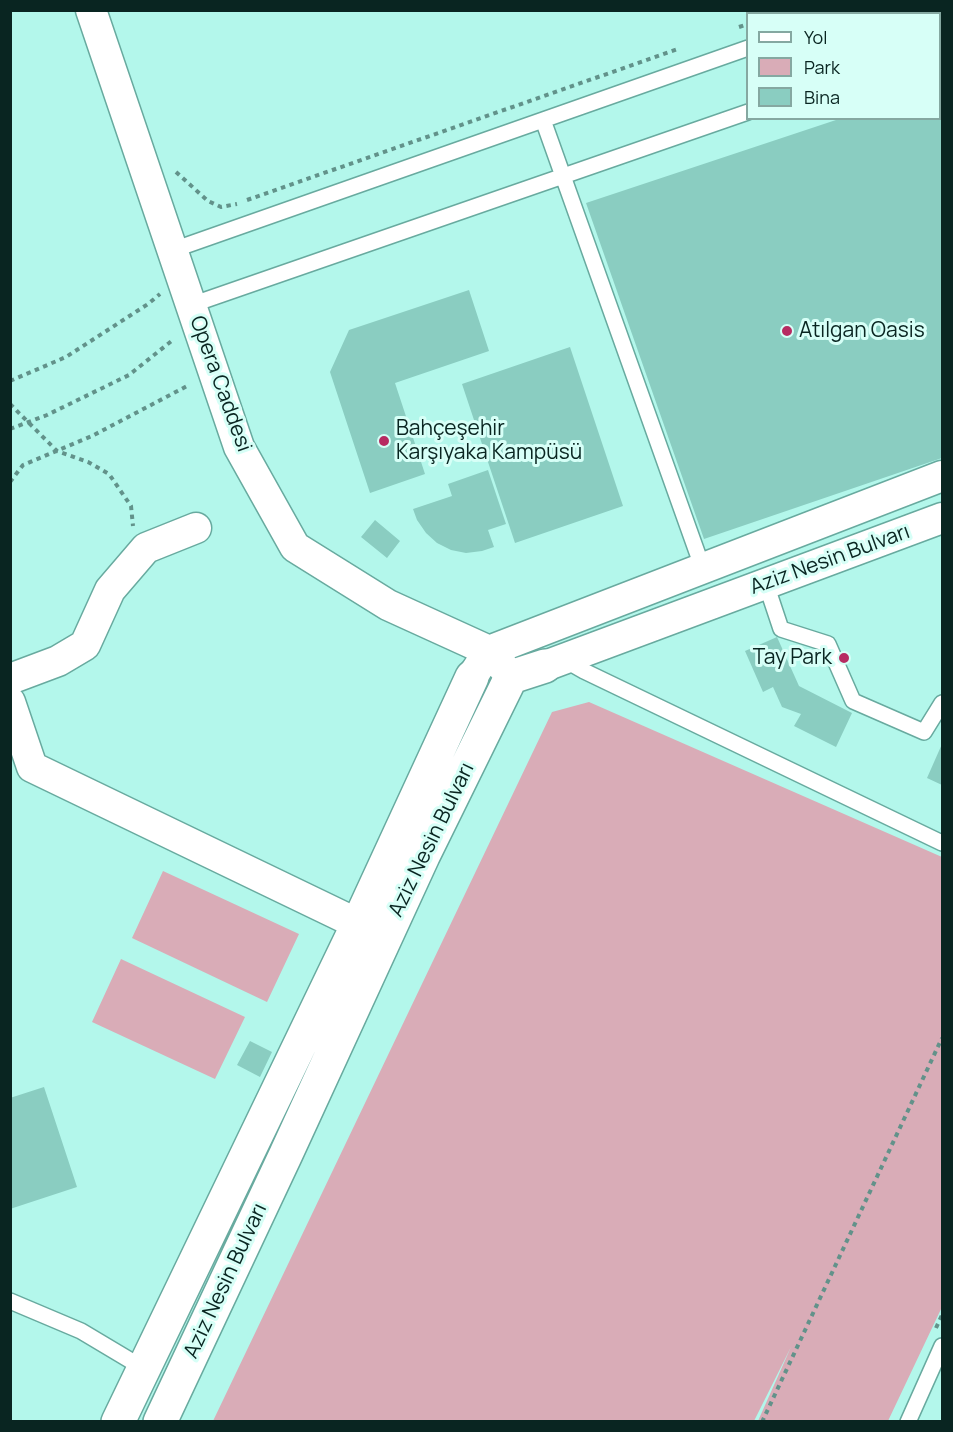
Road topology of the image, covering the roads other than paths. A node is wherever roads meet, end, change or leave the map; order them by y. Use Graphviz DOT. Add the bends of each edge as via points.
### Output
graph roads {
  1 [pos="91,10"];
  2 [pos="746,48"];
  3 [pos="746,112"];
  4 [pos="543,120"];
  5 [pos="564,176"];
  6 [pos="177,263"];
  7 [pos="194,312"];
  8 [pos="942,476"];
  9 [pos="942,518"];
  10 [pos="196,528"];
  11 [pos="703,568"];
  12 [pos="766,584"];
  13 [pos="554,663"];
  14 [pos="481,664"];
  15 [pos="511,677"];
  16 [pos="10,679"];
  17 [pos="10,702"];
  18 [pos="942,703"];
  19 [pos="942,843"];
  20 [pos="358,924"];
  21 [pos="10,1301"];
  22 [pos="942,1347"];
  23 [pos="143,1368"];
  24 [pos="118,1422"];
  25 [pos="160,1422"];
  26 [pos="908,1422"];
  1 -- 6 [label="street, Opera Caddesi"];
  2 -- 4 [label="lane"];
  3 -- 5 [label="lane"];
  4 -- 5 [label="lane"];
  4 -- 6 [label="lane"];
  5 -- 7 [label="lane"];
  5 -- 11 [label="lane"];
  6 -- 7 [label="street, Opera Caddesi"];
  7 -- 14 [label="street, Opera Caddesi" via="239,447 295,547"];
  8 -- 11 [label="street, Aziz Nesin Bulvarı"];
  9 -- 12 [label="street, Aziz Nesin Bulvarı"];
  10 -- 16 [label="street" via="146,548 110,590 85,645 57,661"];
  11 -- 14 [label="street, Aziz Nesin Bulvarı"];
  12 -- 13 [label="street, Aziz Nesin Bulvarı"];
  12 -- 18 [label="lane" via="781,629 828,644 853,701 924,732"];
  13 -- 15 [label="street, Aziz Nesin Bulvarı"];
  13 -- 19 [label="lane" via="584,671"];
  14 -- 15 [label="street"];
  14 -- 20 [label="street, Aziz Nesin Bulvarı"];
  15 -- 25 [label="street, Aziz Nesin Bulvarı" via="423,856"];
  17 -- 20 [label="street" via="32,767"];
  20 -- 23 [label="street, Aziz Nesin Bulvarı"];
  21 -- 23 [label="lane" via="81,1331"];
  22 -- 26 [label="lane"];
  23 -- 24 [label="street, Aziz Nesin Bulvarı"];
}
